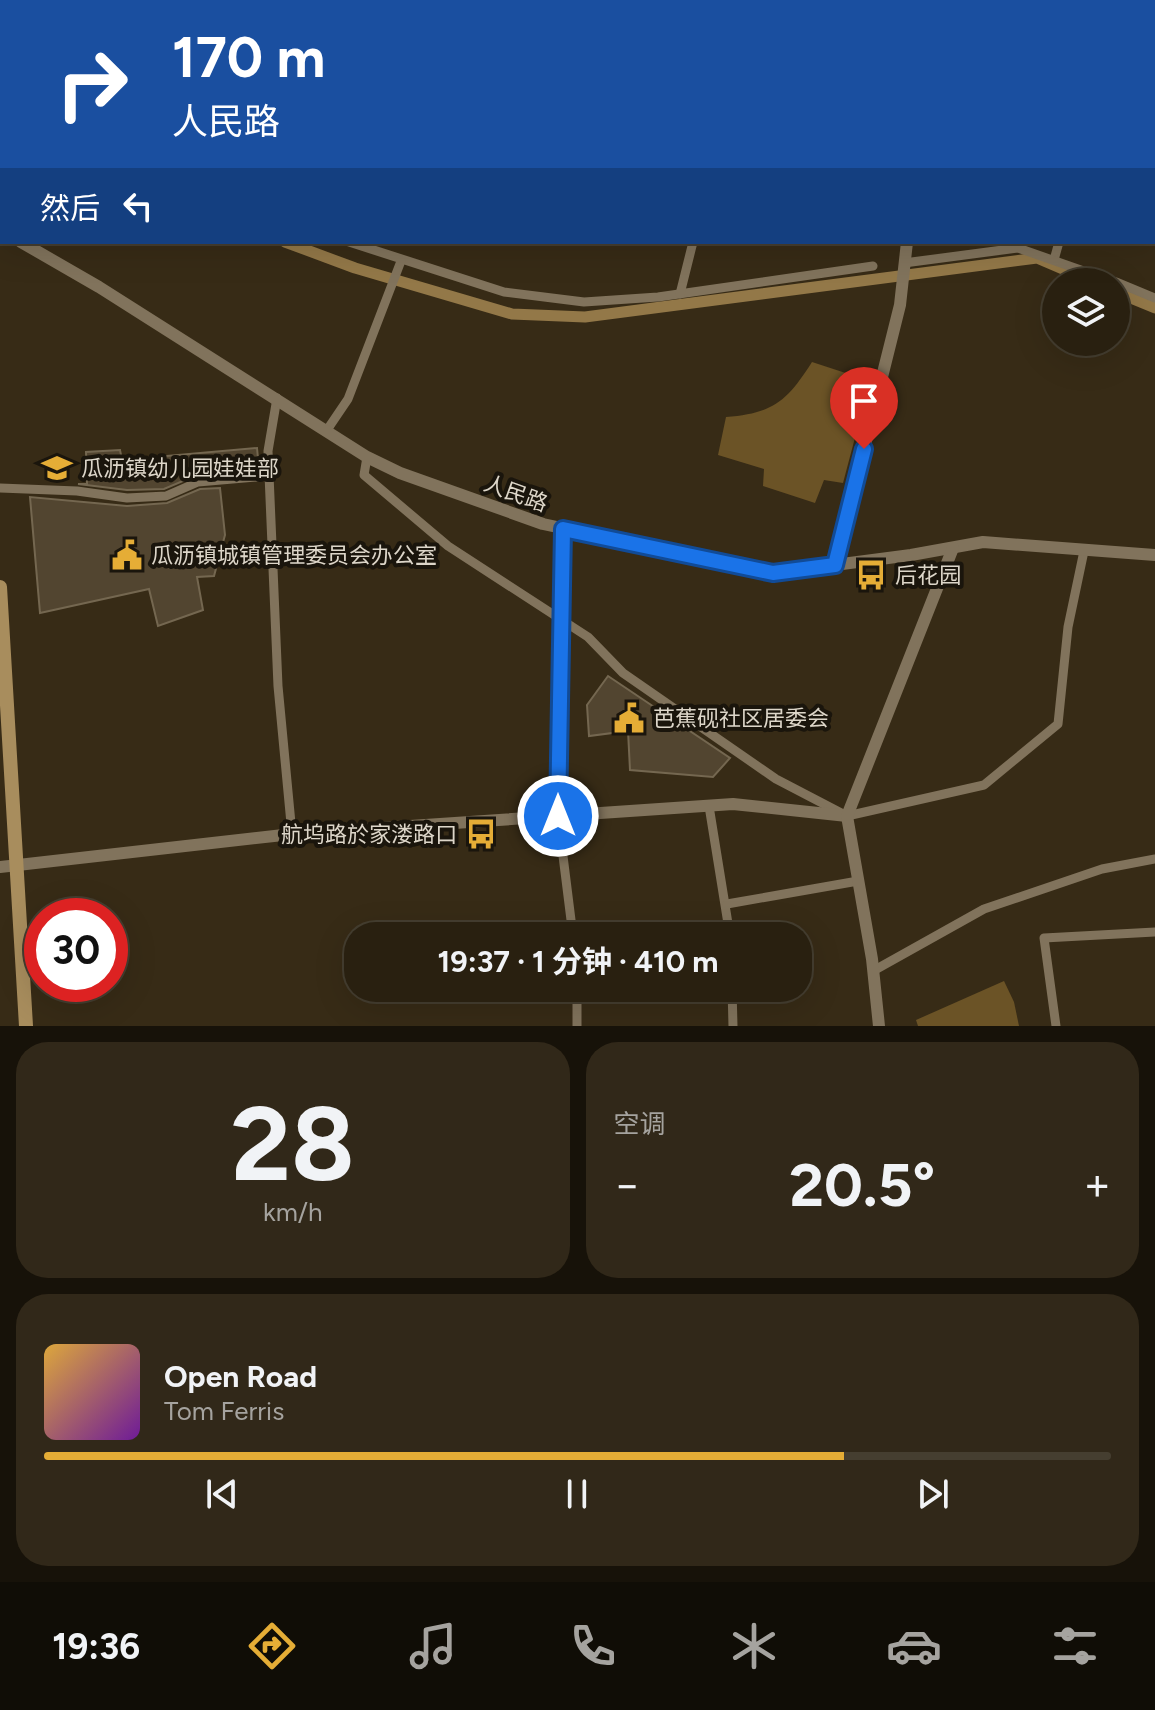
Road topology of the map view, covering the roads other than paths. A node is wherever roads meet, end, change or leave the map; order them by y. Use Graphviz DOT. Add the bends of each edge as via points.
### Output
graph roads {
  1 [pos="24,244"];
  2 [pos="354,244"];
  3 [pos="692,244"];
  4 [pos="1058,244"];
  5 [pos="906,252"];
  6 [pos="1054,260"];
  7 [pos="401,261"];
  8 [pos="873,266"];
  9 [pos="1077,268"];
  10 [pos="1130,288"];
  11 [pos="680,294"];
  12 [pos="1155,298"];
  13 [pos="277,398"];
  14 [pos="327,430"];
  15 [pos="367,457"];
  16 [pos="269,476"];
  17 [pos="0,488"];
  18 [pos="563,529"];
  19 [pos="953,548"];
  20 [pos="1084,551"];
  21 [pos="1155,555"];
  22 [pos="835,565"];
  23 [pos="0,587"];
  24 [pos="559,619"];
  25 [pos="2,657"];
  26 [pos="709,806"];
  27 [pos="558,816"];
  28 [pos="847,816"];
  29 [pos="292,834"];
  30 [pos="1155,859"];
  31 [pos="17,866"];
  32 [pos="0,867"];
  33 [pos="858,881"];
  34 [pos="727,904"];
  35 [pos="571,922"];
  36 [pos="729,922"];
  37 [pos="1155,932"];
  38 [pos="873,971"];
  39 [pos="577,1002"];
  40 [pos="732,1002"];
  41 [pos="26,1026"];
  42 [pos="577,1026"];
  43 [pos="733,1026"];
  44 [pos="879,1026"];
  45 [pos="1056,1026"];
  1 -- 13 [label="street, 人民路"];
  2 -- 7 [label="street"];
  3 -- 11 [label="street"];
  4 -- 6 [label="street"];
  5 -- 6 [label="street" via="1018,248"];
  5 -- 22 [label="street" via="901,299"];
  6 -- 9 [label="street"];
  7 -- 11 [label="street" via="504,292 584,302"];
  7 -- 14 [label="street" via="348,399"];
  8 -- 11 [label="street"];
  10 -- 12 [label="street"];
  13 -- 14 [label="street, 人民路"];
  13 -- 16 [label="street"];
  14 -- 15 [label="street, 人民路"];
  15 -- 18 [label="street, 人民路"];
  15 -- 24 [label="street" via="364,475 412,516"];
  16 -- 17 [label="street" via="198,482 166,496 127,498"];
  16 -- 29 [label="street" via="278,686"];
  18 -- 22 [label="street, 人民路" via="773,573"];
  18 -- 24 [label="street"];
  19 -- 20 [label="street, 人民路" via="983,542"];
  19 -- 22 [label="street, 人民路"];
  19 -- 28 [label="street"];
  20 -- 21 [label="street, 人民路"];
  20 -- 28 [label="street" via="1068,627 1058,724 984,785"];
  23 -- 25 [label="main road"];
  24 -- 27 [label="street"];
  24 -- 28 [label="street" via="588,637 623,673 776,779"];
  25 -- 31 [label="main road"];
  26 -- 27 [label="street"];
  26 -- 28 [label="street"];
  26 -- 34 [label="street"];
  27 -- 29 [label="street"];
  27 -- 35 [label="street"];
  28 -- 33 [label="street"];
  29 -- 31 [label="street"];
  30 -- 38 [label="street" via="1102,869 984,909"];
  31 -- 32 [label="street"];
  31 -- 41 [label="main road"];
  33 -- 34 [label="street"];
  33 -- 38 [label="street"];
  34 -- 36 [label="street"];
  37 -- 45 [label="street" via="1044,938"];
  38 -- 44 [label="street"];
  39 -- 42 [label="street"];
  40 -- 43 [label="street"];
}
